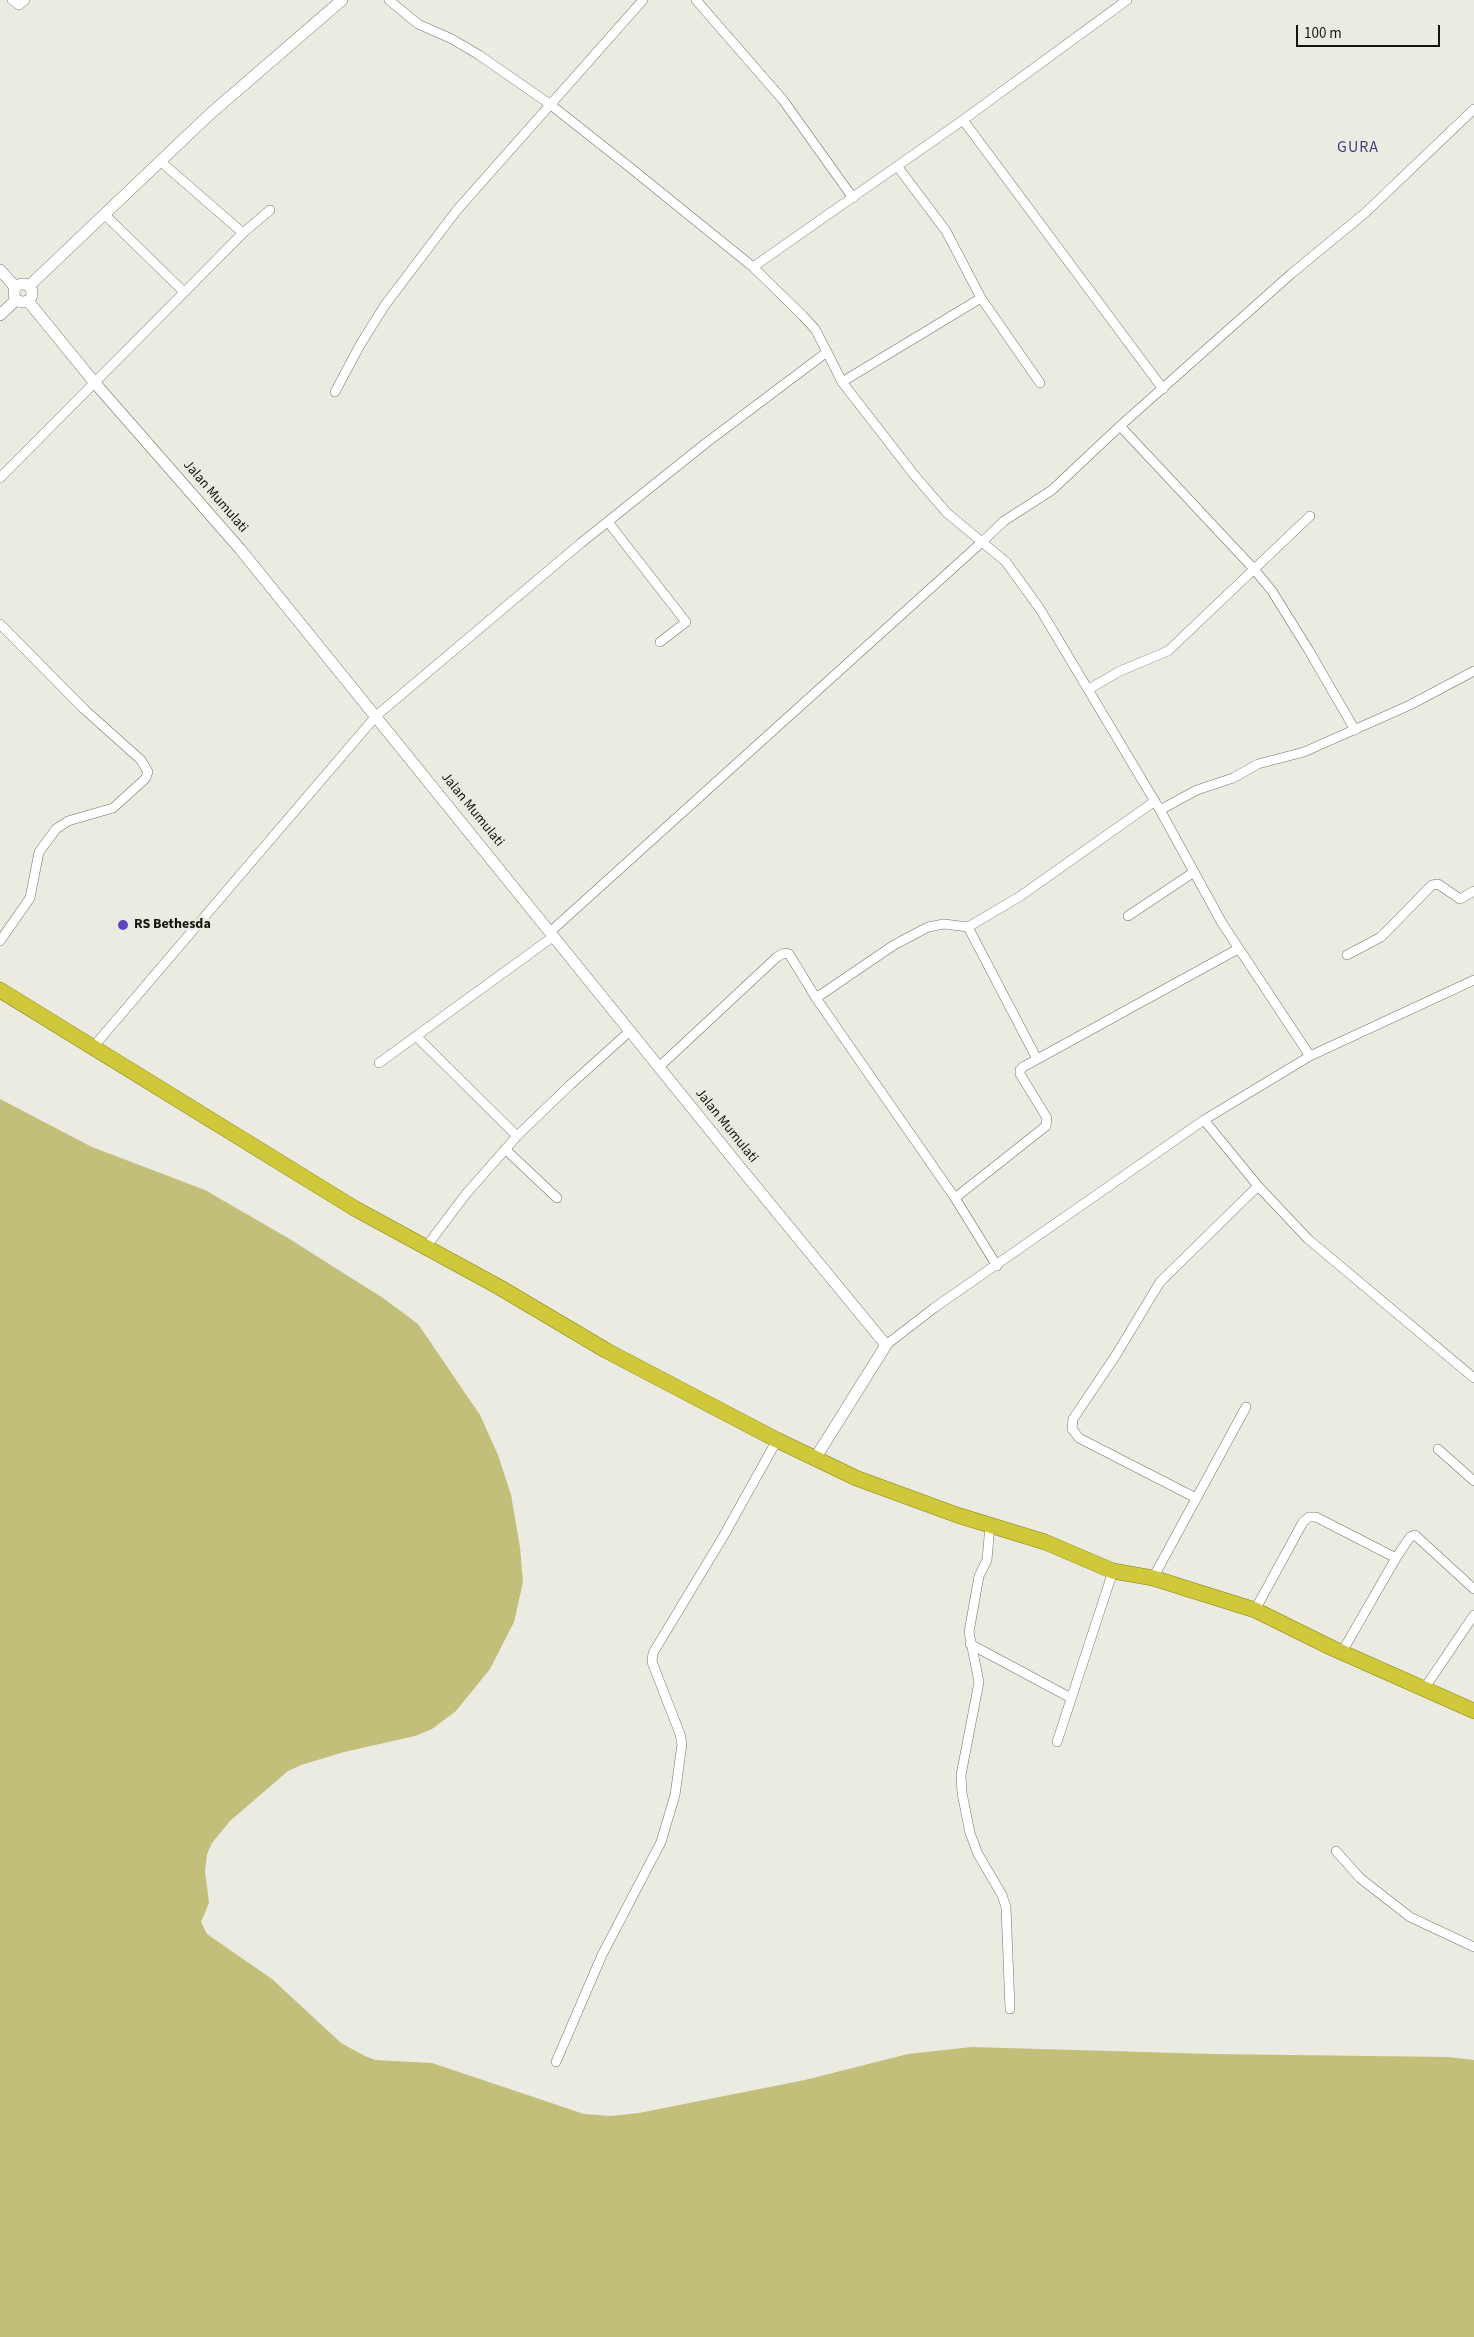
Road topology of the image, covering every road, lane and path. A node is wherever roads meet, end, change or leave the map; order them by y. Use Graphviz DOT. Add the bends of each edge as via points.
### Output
graph roads {
  1 [pos="12,0"];
  2 [pos="25,0"];
  3 [pos="342,0"];
  4 [pos="389,0"];
  5 [pos="643,0"];
  6 [pos="696,0"];
  7 [pos="1126,0"];
  8 [pos="551,105"];
  9 [pos="1474,109"];
  10 [pos="963,120"];
  11 [pos="160,161"];
  12 [pos="897,166"];
  13 [pos="853,198"];
  14 [pos="270,210"];
  15 [pos="104,214"];
  16 [pos="243,234"];
  17 [pos="753,267"];
  18 [pos="0,270"];
  19 [pos="29,286"];
  20 [pos="16,287"];
  21 [pos="184,292"];
  22 [pos="981,298"];
  23 [pos="22,300"];
  24 [pos="0,315"];
  25 [pos="827,352"];
  26 [pos="94,382"];
  27 [pos="842,382"];
  28 [pos="1040,383"];
  29 [pos="1163,389"];
  30 [pos="335,392"];
  31 [pos="1120,426"];
  32 [pos="0,478"];
  33 [pos="1310,516"];
  34 [pos="608,522"];
  35 [pos="982,542"];
  36 [pos="1253,568"];
  37 [pos="0,624"];
  38 [pos="660,642"];
  39 [pos="1474,671"];
  40 [pos="1089,689"];
  41 [pos="376,716"];
  42 [pos="1355,730"];
  43 [pos="1155,802"];
  44 [pos="1160,810"];
  45 [pos="1194,872"];
  46 [pos="1474,891"];
  47 [pos="1128,916"];
  48 [pos="968,928"];
  49 [pos="552,934"];
  50 [pos="0,941"];
  51 [pos="1238,949"];
  52 [pos="1347,955"];
  53 [pos="1474,980"];
  54 [pos="0,990"];
  55 [pos="816,998"];
  56 [pos="630,1031"];
  57 [pos="416,1036"];
  58 [pos="94,1046"];
  59 [pos="1310,1056"];
  60 [pos="1038,1059"];
  61 [pos="379,1063"];
  62 [pos="659,1067"];
  63 [pos="1204,1120"];
  64 [pos="517,1136"];
  65 [pos="505,1149"];
  66 [pos="1258,1186"];
  67 [pos="558,1198"];
  68 [pos="955,1198"];
  69 [pos="426,1247"];
  70 [pos="997,1266"];
  71 [pos="886,1345"];
  72 [pos="1474,1378"];
  73 [pos="1246,1407"];
  74 [pos="777,1440"];
  75 [pos="1438,1449"];
  76 [pos="816,1457"];
  77 [pos="1474,1481"];
  78 [pos="1196,1498"];
  79 [pos="990,1525"];
  80 [pos="1396,1558"];
  81 [pos="1113,1571"];
  82 [pos="1153,1578"];
  83 [pos="1474,1589"];
  84 [pos="1255,1610"];
  85 [pos="1474,1615"];
  86 [pos="970,1644"];
  87 [pos="1342,1652"];
  88 [pos="1424,1688"];
  89 [pos="1071,1698"];
  90 [pos="1474,1711"];
  91 [pos="1057,1742"];
  92 [pos="1336,1851"];
  93 [pos="1474,1947"];
  94 [pos="1010,2009"];
  95 [pos="556,2062"];
  1 -- 2 [label="street" via="19,4"];
  3 -- 11 [label="street"];
  4 -- 8 [label="street" via="418,24 479,55"];
  5 -- 8 [label="street"];
  6 -- 13 [label="street" via="783,100"];
  7 -- 10 [label="street"];
  8 -- 17 [label="street"];
  8 -- 30 [label="street" via="457,210 421,257 360,344"];
  9 -- 29 [label="street" via="1365,213 1291,274"];
  10 -- 12 [label="street"];
  10 -- 29 [label="street"];
  11 -- 15 [label="street"];
  11 -- 16 [label="street"];
  12 -- 13 [label="street"];
  12 -- 22 [label="street" via="946,231"];
  13 -- 17 [label="street"];
  14 -- 16 [label="street"];
  15 -- 19 [label="street"];
  15 -- 21 [label="street"];
  16 -- 21 [label="street"];
  17 -- 25 [label="street" via="815,329"];
  18 -- 20 [label="street"];
  19 -- 20 [label="street" via="22,284"];
  19 -- 23 [label="street" via="32,296"];
  20 -- 23 [label="street" via="13,294"];
  21 -- 26 [label="street"];
  22 -- 27 [label="street"];
  22 -- 28 [label="street"];
  23 -- 24 [label="street"];
  23 -- 26 [label="street, Jalan Mumulati"];
  25 -- 27 [label="street"];
  25 -- 34 [label="street"];
  26 -- 32 [label="street"];
  26 -- 41 [label="street, Jalan Mumulati" via="240,549"];
  27 -- 35 [label="street" via="947,513"];
  29 -- 31 [label="street"];
  31 -- 35 [label="street" via="1052,490 1004,521"];
  31 -- 36 [label="street"];
  33 -- 36 [label="street"];
  34 -- 38 [label="street" via="686,622"];
  34 -- 41 [label="street"];
  35 -- 40 [label="street" via="1006,562 1020,580"];
  35 -- 49 [label="street"];
  36 -- 40 [label="street" via="1168,651 1120,671"];
  36 -- 42 [label="street" via="1272,591"];
  37 -- 50 [label="street" via="85,710 142,760 148,772 145,779 113,808 68,821 56,829 39,852 30,898"];
  39 -- 42 [label="street" via="1410,706"];
  40 -- 43 [label="street"];
  41 -- 49 [label="street, Jalan Mumulati"];
  41 -- 58 [label="street"];
  42 -- 44 [label="street" via="1291,757 1258,764"];
  43 -- 44 [label="street"];
  43 -- 48 [label="street" via="1019,897"];
  44 -- 45 [label="street"];
  45 -- 47 [label="street"];
  45 -- 51 [label="street"];
  46 -- 52 [label="street" via="1460,899 1438,884 1432,885 1381,937"];
  48 -- 55 [label="street" via="944,924 928,927 894,945"];
  48 -- 60 [label="street"];
  49 -- 56 [label="street, Jalan Mumulati"];
  49 -- 57 [label="street"];
  51 -- 59 [label="street"];
  51 -- 60 [label="street"];
  53 -- 59 [label="street"];
  54 -- 58 [label="highway"];
  55 -- 62 [label="street" via="791,957 784,953"];
  55 -- 68 [label="street"];
  56 -- 62 [label="street, Jalan Mumulati"];
  56 -- 64 [label="street"];
  57 -- 61 [label="street"];
  57 -- 64 [label="street"];
  58 -- 69 [label="highway" via="354,1208"];
  59 -- 63 [label="street"];
  60 -- 68 [label="street" via="1023,1067 1020,1074 1047,1118 1046,1126"];
  62 -- 71 [label="street, Jalan Mumulati"];
  63 -- 66 [label="street"];
  63 -- 70 [label="street"];
  64 -- 65 [label="street"];
  65 -- 67 [label="street"];
  65 -- 69 [label="street"];
  66 -- 72 [label="street" via="1308,1239"];
  66 -- 78 [label="street" via="1160,1282 1073,1419 1072,1429 1078,1438"];
  68 -- 70 [label="street"];
  69 -- 74 [label="highway" via="607,1352"];
  70 -- 71 [label="street"];
  71 -- 76 [label="street"];
  73 -- 78 [label="street"];
  74 -- 76 [label="highway"];
  74 -- 95 [label="street" via="653,1653 652,1662 682,1744 675,1795 660,1842 602,1955"];
  75 -- 77 [label="street"];
  76 -- 79 [label="highway" via="856,1478"];
  78 -- 82 [label="street"];
  79 -- 81 [label="highway" via="1046,1542"];
  79 -- 86 [label="street" via="987,1560 979,1576"];
  80 -- 83 [label="street" via="1410,1537 1415,1535"];
  80 -- 84 [label="street" via="1316,1517 1309,1517 1303,1522"];
  80 -- 87 [label="street"];
  81 -- 82 [label="highway"];
  81 -- 89 [label="street"];
  82 -- 84 [label="highway"];
  84 -- 87 [label="highway"];
  85 -- 88 [label="street"];
  86 -- 89 [label="street"];
  86 -- 94 [label="street" via="979,1682 961,1767 962,1793 974,1843 1006,1908"];
  87 -- 88 [label="highway"];
  88 -- 90 [label="highway"];
  89 -- 91 [label="street"];
  92 -- 93 [label="street" via="1360,1878 1410,1917"];
}
